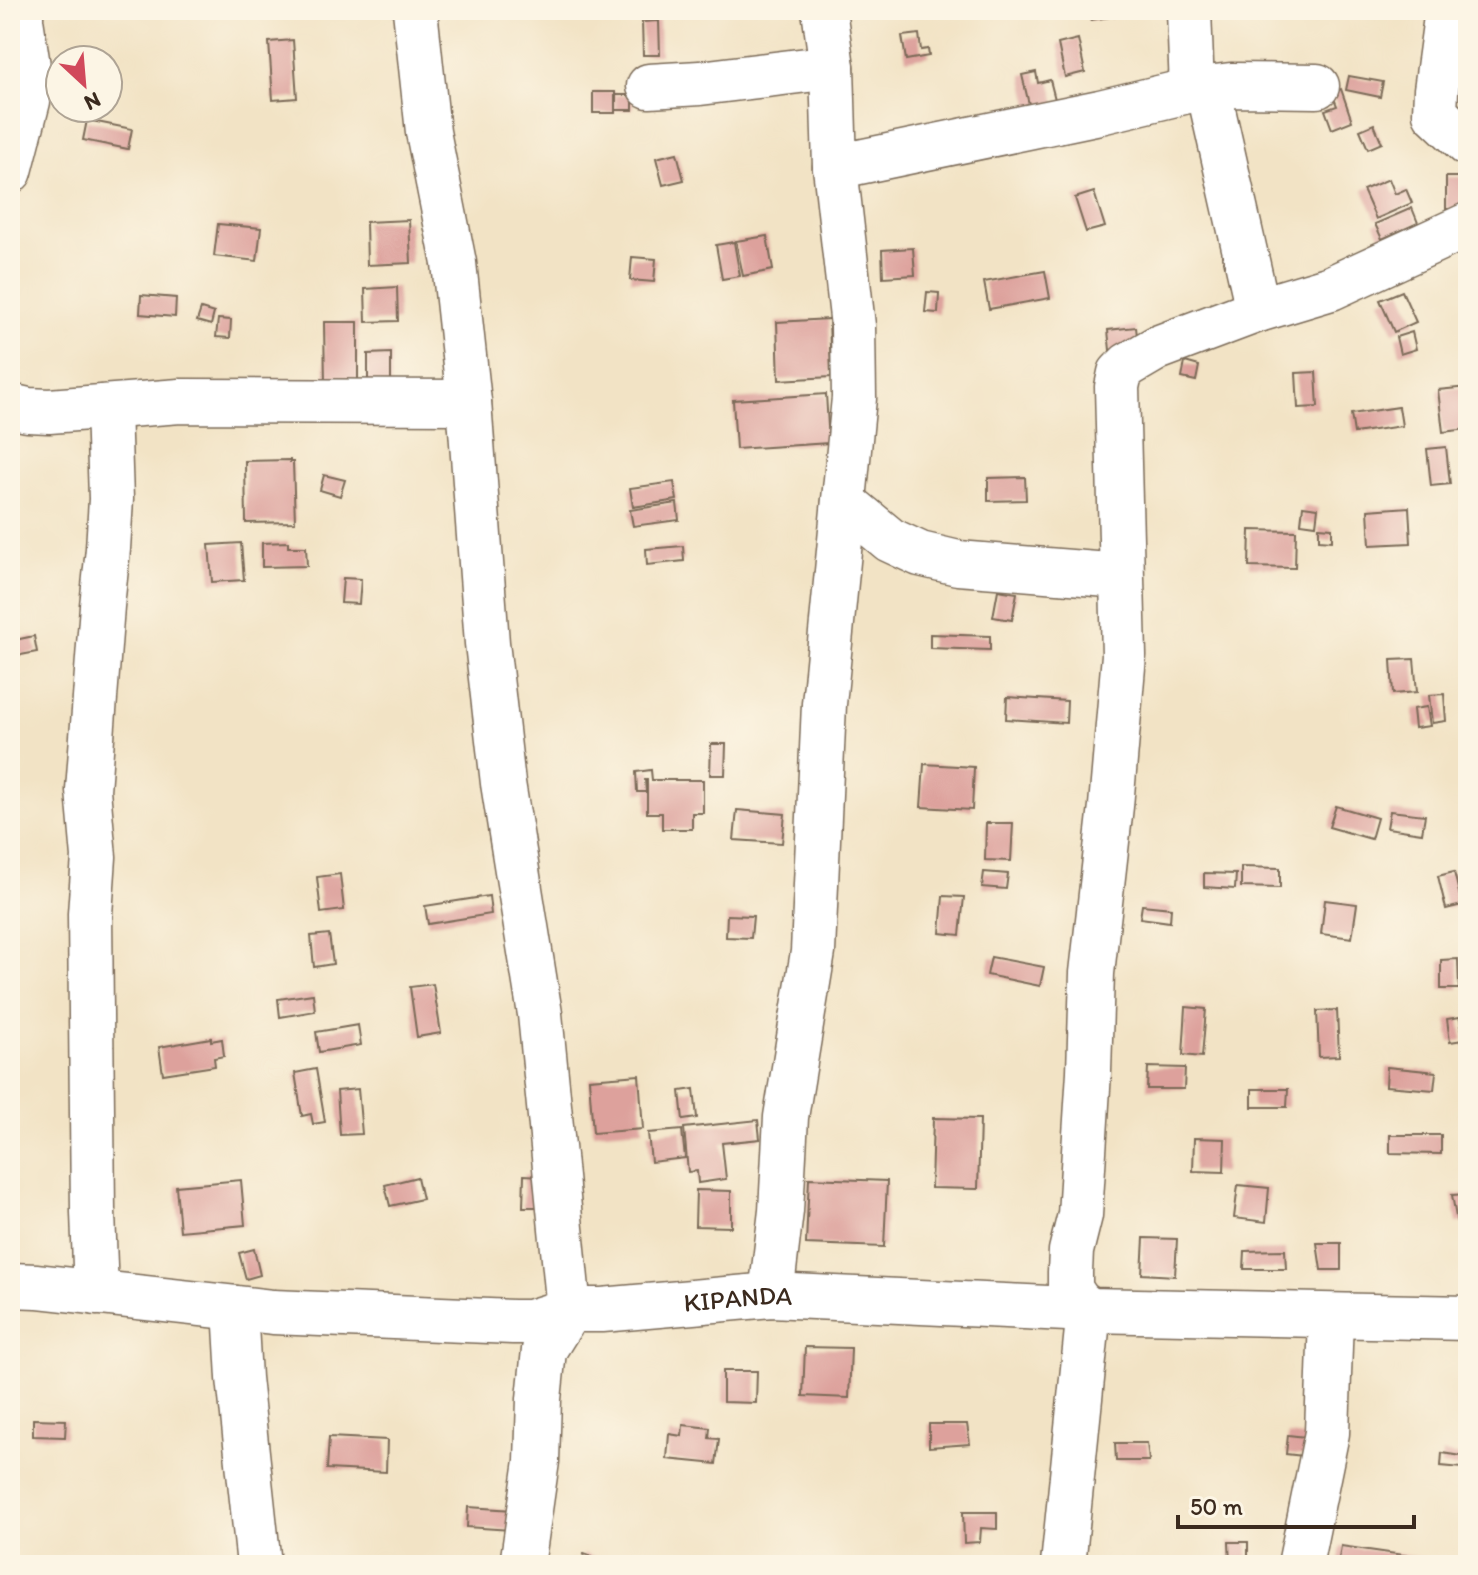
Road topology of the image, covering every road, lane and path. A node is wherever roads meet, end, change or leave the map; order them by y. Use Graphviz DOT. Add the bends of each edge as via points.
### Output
graph roads {
  1 [pos="415,10"];
  2 [pos="824,10"];
  3 [pos="1189,10"];
  4 [pos="1447,10"];
  5 [pos="17,16"];
  6 [pos="832,67"];
  7 [pos="649,86"];
  8 [pos="1317,86"];
  9 [pos="1200,89"];
  10 [pos="1468,144"];
  11 [pos="835,167"];
  12 [pos="10,171"];
  13 [pos="1468,225"];
  14 [pos="1258,310"];
  15 [pos="469,402"];
  16 [pos="10,406"];
  17 [pos="108,408"];
  18 [pos="844,502"];
  19 [pos="1121,576"];
  20 [pos="10,1285"];
  21 [pos="96,1293"];
  22 [pos="771,1295"];
  23 [pos="235,1308"];
  24 [pos="569,1310"];
  25 [pos="1089,1310"];
  26 [pos="1331,1317"];
  27 [pos="1468,1318"];
  28 [pos="259,1565"];
  29 [pos="522,1565"];
  30 [pos="1063,1565"];
  31 [pos="1300,1565"];
  1 -- 15 [label="street" via="428,132 454,263"];
  2 -- 6 [label="street"];
  3 -- 9 [label="street"];
  4 -- 10 [label="street" via="1435,113"];
  5 -- 12 [label="street" via="30,79"];
  6 -- 7 [label="street"];
  6 -- 11 [label="street"];
  8 -- 9 [label="street"];
  9 -- 11 [label="street"];
  9 -- 14 [label="street"];
  11 -- 18 [label="street" via="853,326 854,398"];
  13 -- 14 [label="street" via="1331,288"];
  14 -- 19 [label="street" via="1157,348 1120,373"];
  15 -- 17 [label="street" via="180,401"];
  15 -- 24 [label="street" via="487,643 540,1014"];
  16 -- 17 [label="street" via="49,411"];
  17 -- 21 [label="street" via="110,512 88,790 94,857 90,929"];
  18 -- 19 [label="street" via="890,540 920,554 958,563"];
  18 -- 22 [label="street" via="824,704 813,952 786,1117"];
  19 -- 25 [label="street" via="1124,655 1092,973 1080,1215 1070,1272 1070,1289"];
  20 -- 21 [label="street, KIPANDA"];
  21 -- 23 [label="street, KIPANDA"];
  22 -- 24 [label="street, KIPANDA"];
  22 -- 25 [label="street, KIPANDA"];
  23 -- 24 [label="street, KIPANDA" via="513,1322"];
  23 -- 28 [label="street"];
  24 -- 29 [label="street" via="544,1350 537,1461"];
  25 -- 26 [label="street, KIPANDA"];
  25 -- 30 [label="street"];
  26 -- 27 [label="street, KIPANDA"];
  26 -- 31 [label="street" via="1327,1433"];
}
